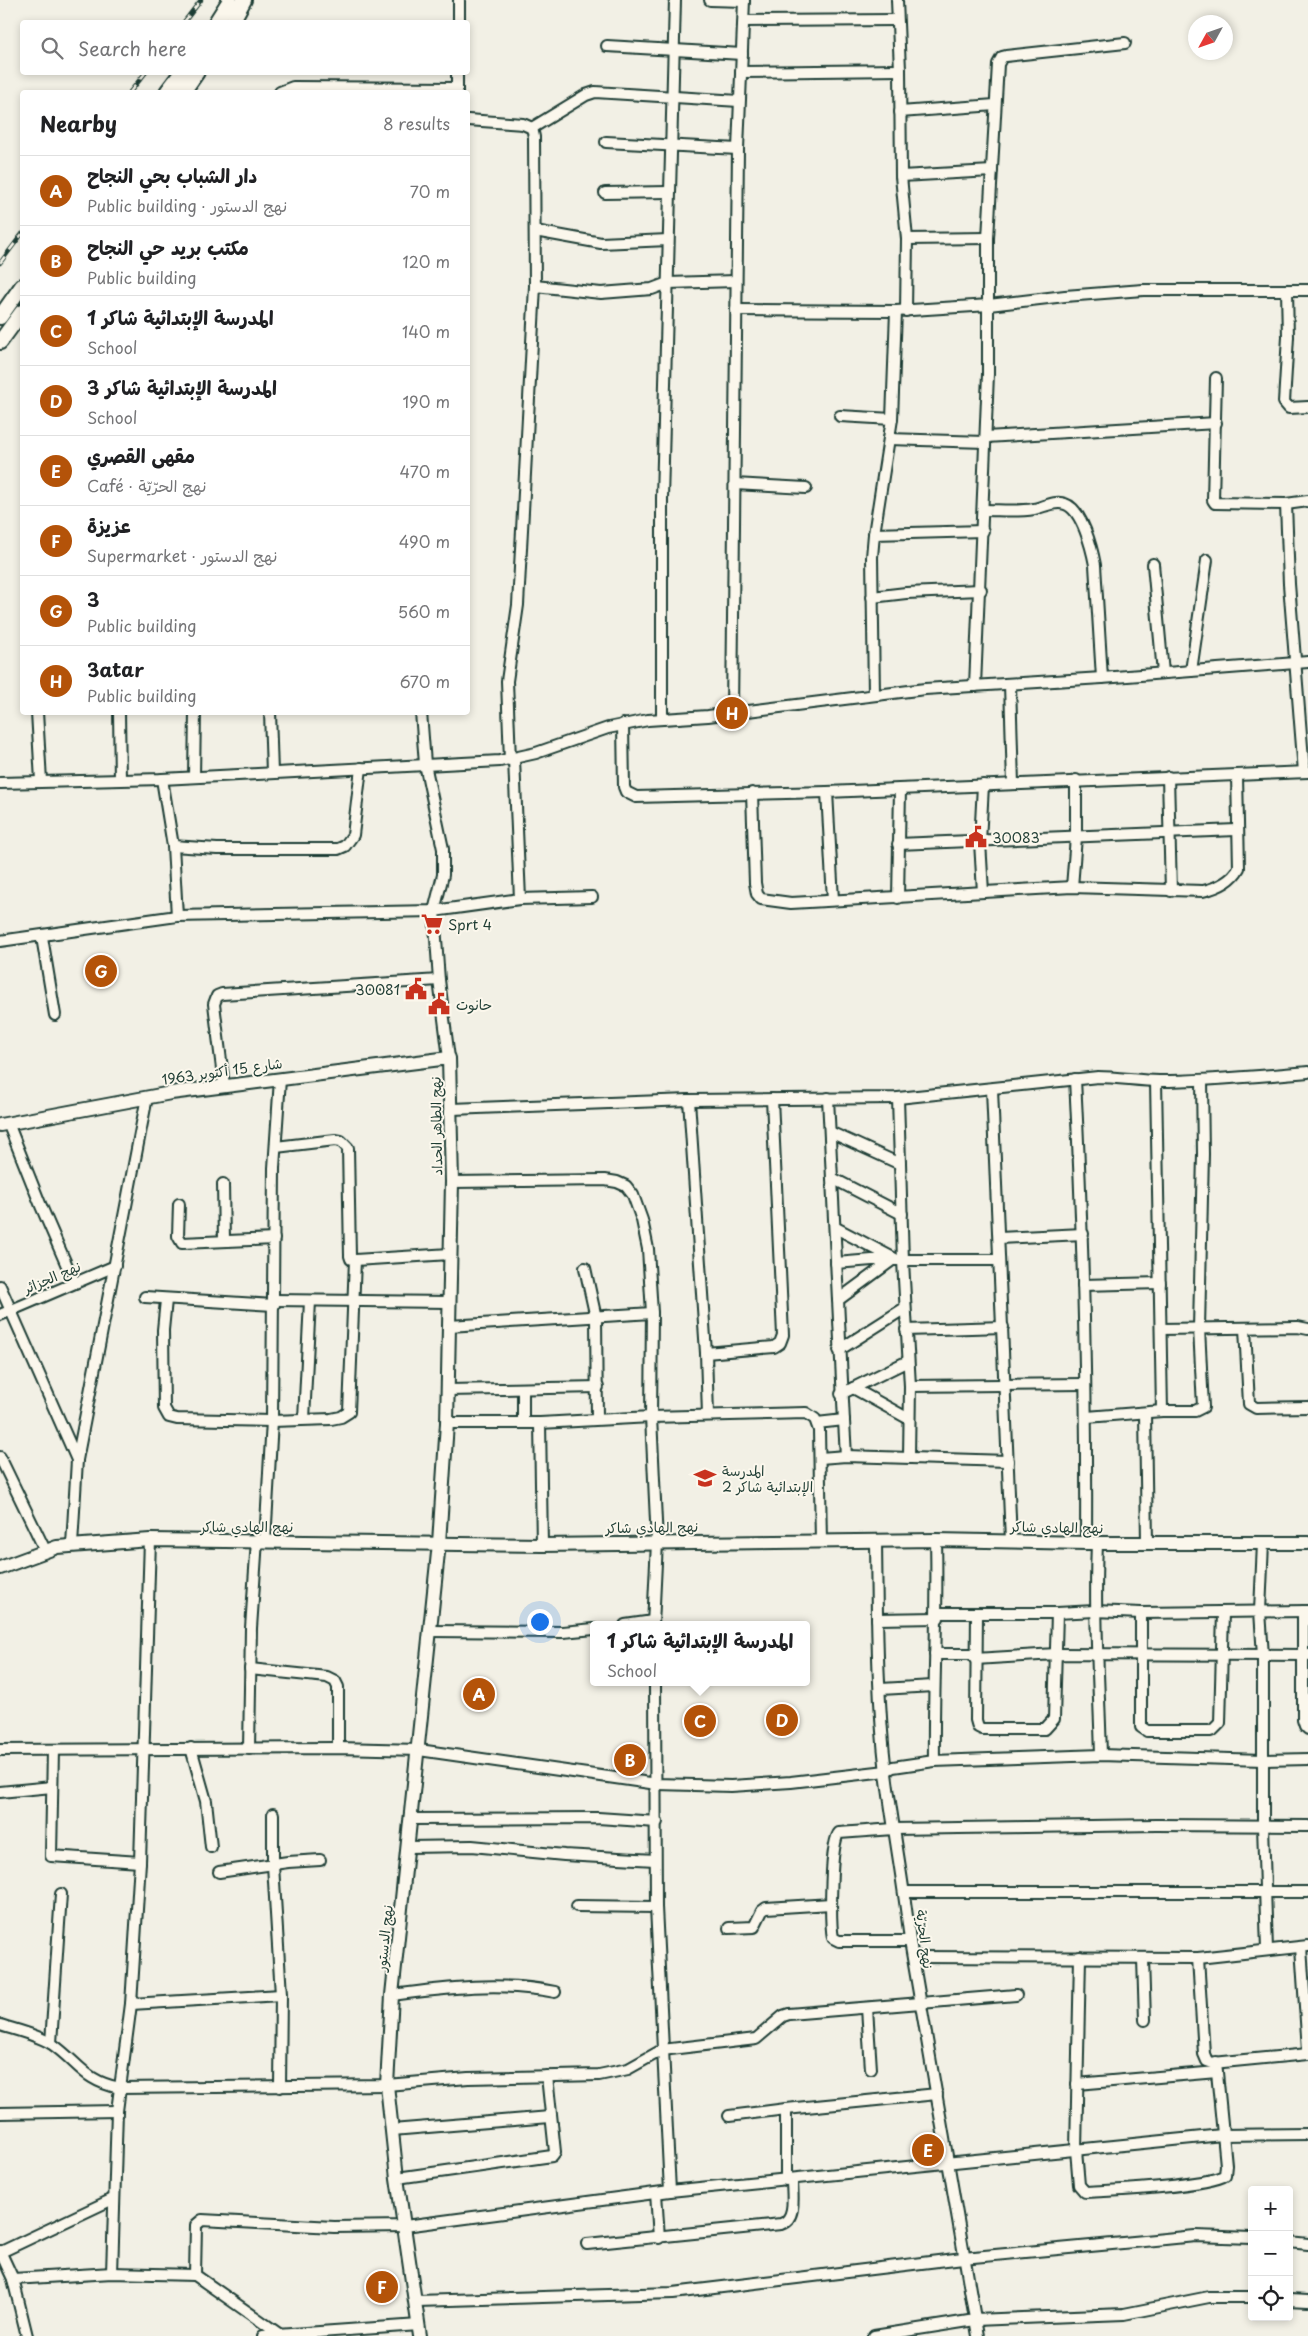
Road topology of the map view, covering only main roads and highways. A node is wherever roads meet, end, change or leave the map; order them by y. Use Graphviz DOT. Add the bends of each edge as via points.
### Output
graph roads {
  1 [pos="230,0"];
  2 [pos="244,0"];
  3 [pos="217,20"];
  4 [pos="233,20"];
  5 [pos="180,75"];
  6 [pos="195,75"];
  7 [pos="168,90"];
  8 [pos="184,90"];
  9 [pos="20,292"];
  10 [pos="20,315"];
  11 [pos="0,317"];
  12 [pos="0,342"];
  1 -- 3 [label="main road"];
  2 -- 4 [label="main road"];
  5 -- 7 [label="main road"];
  6 -- 8 [label="main road"];
  9 -- 11 [label="main road"];
  10 -- 12 [label="main road"];
}
